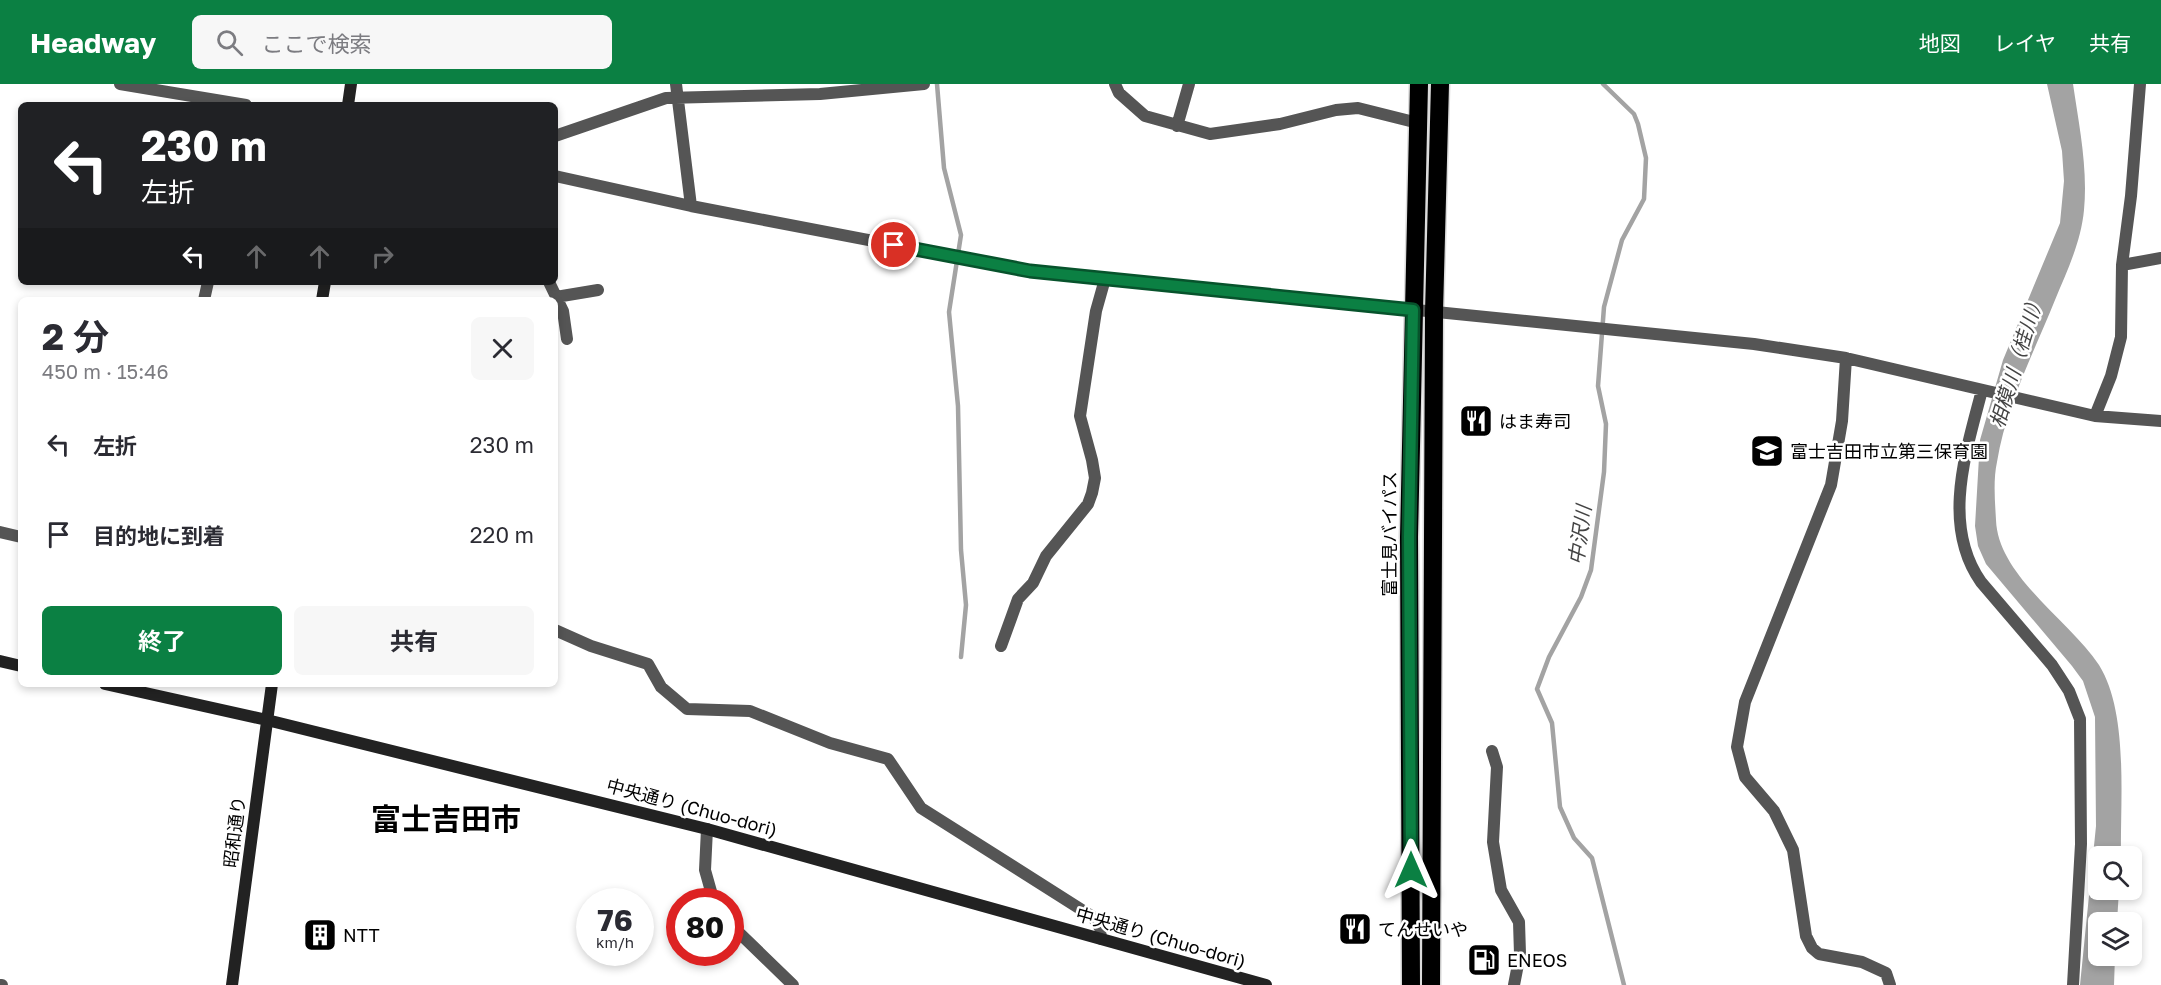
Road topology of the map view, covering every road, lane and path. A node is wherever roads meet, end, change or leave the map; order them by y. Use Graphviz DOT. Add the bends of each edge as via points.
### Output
graph roads {
  1 [pos="120,84"];
  2 [pos="351,84"];
  3 [pos="676,84"];
  4 [pos="924,84"];
  5 [pos="1115,84"];
  6 [pos="1189,84"];
  7 [pos="1419,84"];
  8 [pos="1440,84"];
  9 [pos="2140,84"];
  10 [pos="678,97"];
  11 [pos="219,102"];
  12 [pos="348,102"];
  13 [pos="1418,123"];
  14 [pos="1177,126"];
  15 [pos="558,135"];
  16 [pos="558,177"];
  17 [pos="691,206"];
  18 [pos="2161,258"];
  19 [pos="2122,265"];
  20 [pos="1105,279"];
  21 [pos="550,285"];
  22 [pos="598,290"];
  23 [pos="556,297"];
  24 [pos="558,301"];
  25 [pos="1413,310"];
  26 [pos="1434,312"];
  27 [pos="567,339"];
  28 [pos="1846,358"];
  29 [pos="1982,390"];
  30 [pos="2095,416"];
  31 [pos="2161,421"];
  32 [pos="0,532"];
  33 [pos="18,536"];
  34 [pos="558,631"];
  35 [pos="1001,646"];
  36 [pos="0,661"];
  37 [pos="18,665"];
  38 [pos="118,687"];
  39 [pos="272,687"];
  40 [pos="267,720"];
  41 [pos="1492,750"];
  42 [pos="707,829"];
  43 [pos="710,888"];
  44 [pos="744,938"];
  45 [pos="1101,939"];
  46 [pos="232,985"];
  47 [pos="793,985"];
  48 [pos="1266,985"];
  49 [pos="1411,985"];
  50 [pos="1431,985"];
  51 [pos="1514,985"];
  52 [pos="1890,985"];
  53 [pos="2073,985"];
  1 -- 11 [label="street"];
  2 -- 12 [label="street"];
  3 -- 10 [label="street"];
  4 -- 10 [label="street" via="810,94"];
  5 -- 14 [label="street" via="1119,93 1145,116"];
  6 -- 14 [label="street"];
  7 -- 13 [label="highway, 富士見バイパス"];
  8 -- 26 [label="highway"];
  9 -- 19 [label="street"];
  10 -- 15 [label="street" via="645,103"];
  10 -- 17 [label="street"];
  13 -- 14 [label="street" via="1358,108 1210,134"];
  13 -- 25 [label="highway, 富士見バイパス"];
  16 -- 17 [label="street"];
  17 -- 20 [label="street" via="1030,271"];
  18 -- 19 [label="street"];
  19 -- 30 [label="street" via="2121,337"];
  20 -- 25 [label="street"];
  20 -- 35 [label="street" via="1096,311 1080,416 1095,478 1092,494 1046,556 1033,583 1018,599"];
  21 -- 23 [label="street"];
  22 -- 23 [label="street"];
  24 -- 27 [label="street"];
  25 -- 26 [label="street"];
  25 -- 49 [label="highway, 富士見バイパス" via="1409,537"];
  26 -- 28 [label="street" via="1754,344"];
  26 -- 50 [label="highway"];
  28 -- 29 [label="street"];
  28 -- 52 [label="street" via="1842,422 1831,485 1745,702 1737,747 1745,777 1774,811 1792,850 1806,936 1812,948 1819,954 1862,962 1886,973"];
  29 -- 30 [label="street"];
  29 -- 53 [label="street" via="1965,454 1959,531 1971,567 2061,678 2080,719 2081,844"];
  30 -- 31 [label="street"];
  32 -- 33 [label="street"];
  34 -- 45 [label="street" via="648,664 661,687 687,709 750,711 830,743 888,759 921,808 1093,917"];
  36 -- 37 [label="street"];
  38 -- 40 [label="street, 中央通り (Chuo-dori)"];
  39 -- 40 [label="street, 昭和通り"];
  40 -- 42 [label="street, 中央通り (Chuo-dori)"];
  40 -- 46 [label="street, 昭和通り"];
  41 -- 51 [label="street" via="1497,767 1492,842 1501,890 1519,922 1520,954"];
  42 -- 43 [label="street" via="705,870"];
  42 -- 45 [label="street, 中央通り (Chuo-dori)"];
  44 -- 47 [label="street"];
  45 -- 48 [label="street, 中央通り (Chuo-dori)"];
}
